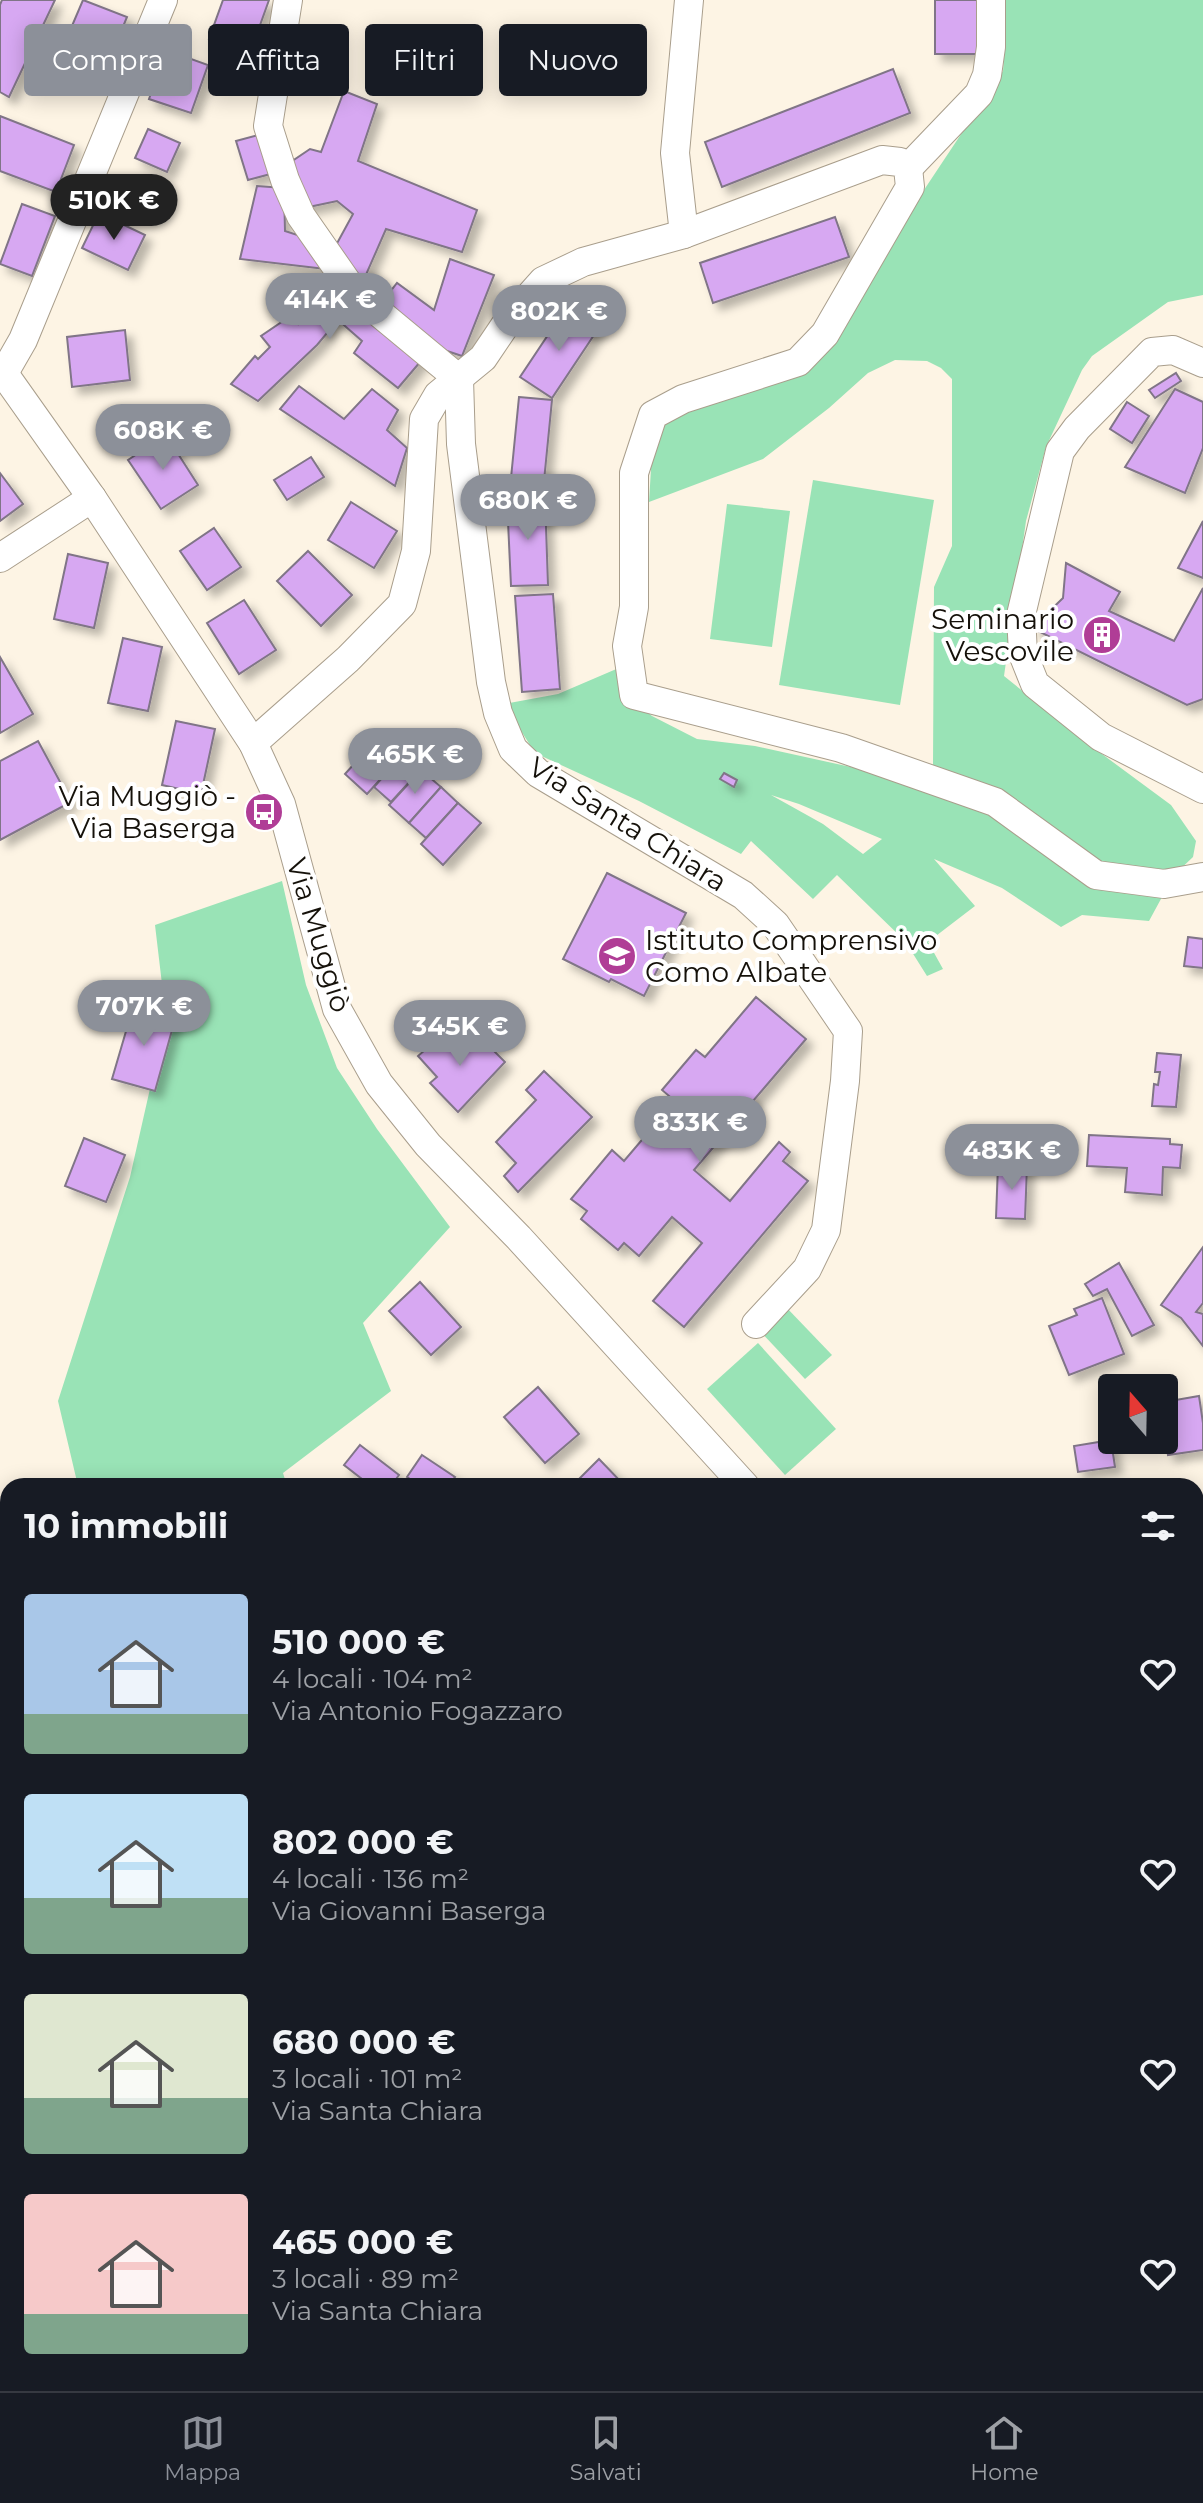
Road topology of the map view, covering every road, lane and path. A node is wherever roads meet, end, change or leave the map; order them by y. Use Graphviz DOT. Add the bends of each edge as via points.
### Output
graph roads {
  1 [pos="163,0"];
  2 [pos="288,0"];
  3 [pos="689,0"];
  4 [pos="991,0"];
  5 [pos="908,168"];
  6 [pos="684,234"];
  7 [pos="1203,363"];
  8 [pos="2,370"];
  9 [pos="459,379"];
  10 [pos="92,498"];
  11 [pos="0,558"];
  12 [pos="253,743"];
  13 [pos="1203,789"];
  14 [pos="1203,877"];
  15 [pos="756,1324"];
  16 [pos="738,1478"];
  1 -- 8 [label="street" via="23,340"];
  2 -- 9 [label="street" via="268,126 301,216 360,297"];
  3 -- 6 [label="street" via="675,153"];
  4 -- 5 [label="street" via="991,47 979,94"];
  5 -- 6 [label="street" via="882,160"];
  5 -- 14 [label="street" via="910,187 825,334 798,362 683,399 653,415 634,473 634,607 627,646 634,695 841,748 995,802 1096,875 1164,884"];
  6 -- 9 [label="street" via="583,262 543,281 483,358"];
  7 -- 13 [label="street" via="1173,350 1152,352 1060,451 1021,615 1023,654 1035,684 1101,737"];
  8 -- 10 [label="street, Via Muggiò"];
  9 -- 12 [label="street" via="438,395 424,419 416,551 402,604"];
  9 -- 15 [label="street, Via Santa Chiara" via="461,444 491,682 513,749 538,773 743,895 775,924 848,1031 826,1230 807,1269"];
  10 -- 11 [label="street"];
  10 -- 12 [label="street, Via Muggiò"];
  12 -- 16 [label="street, Via Muggiò" via="281,804 337,1009 379,1084 428,1145"];
}
